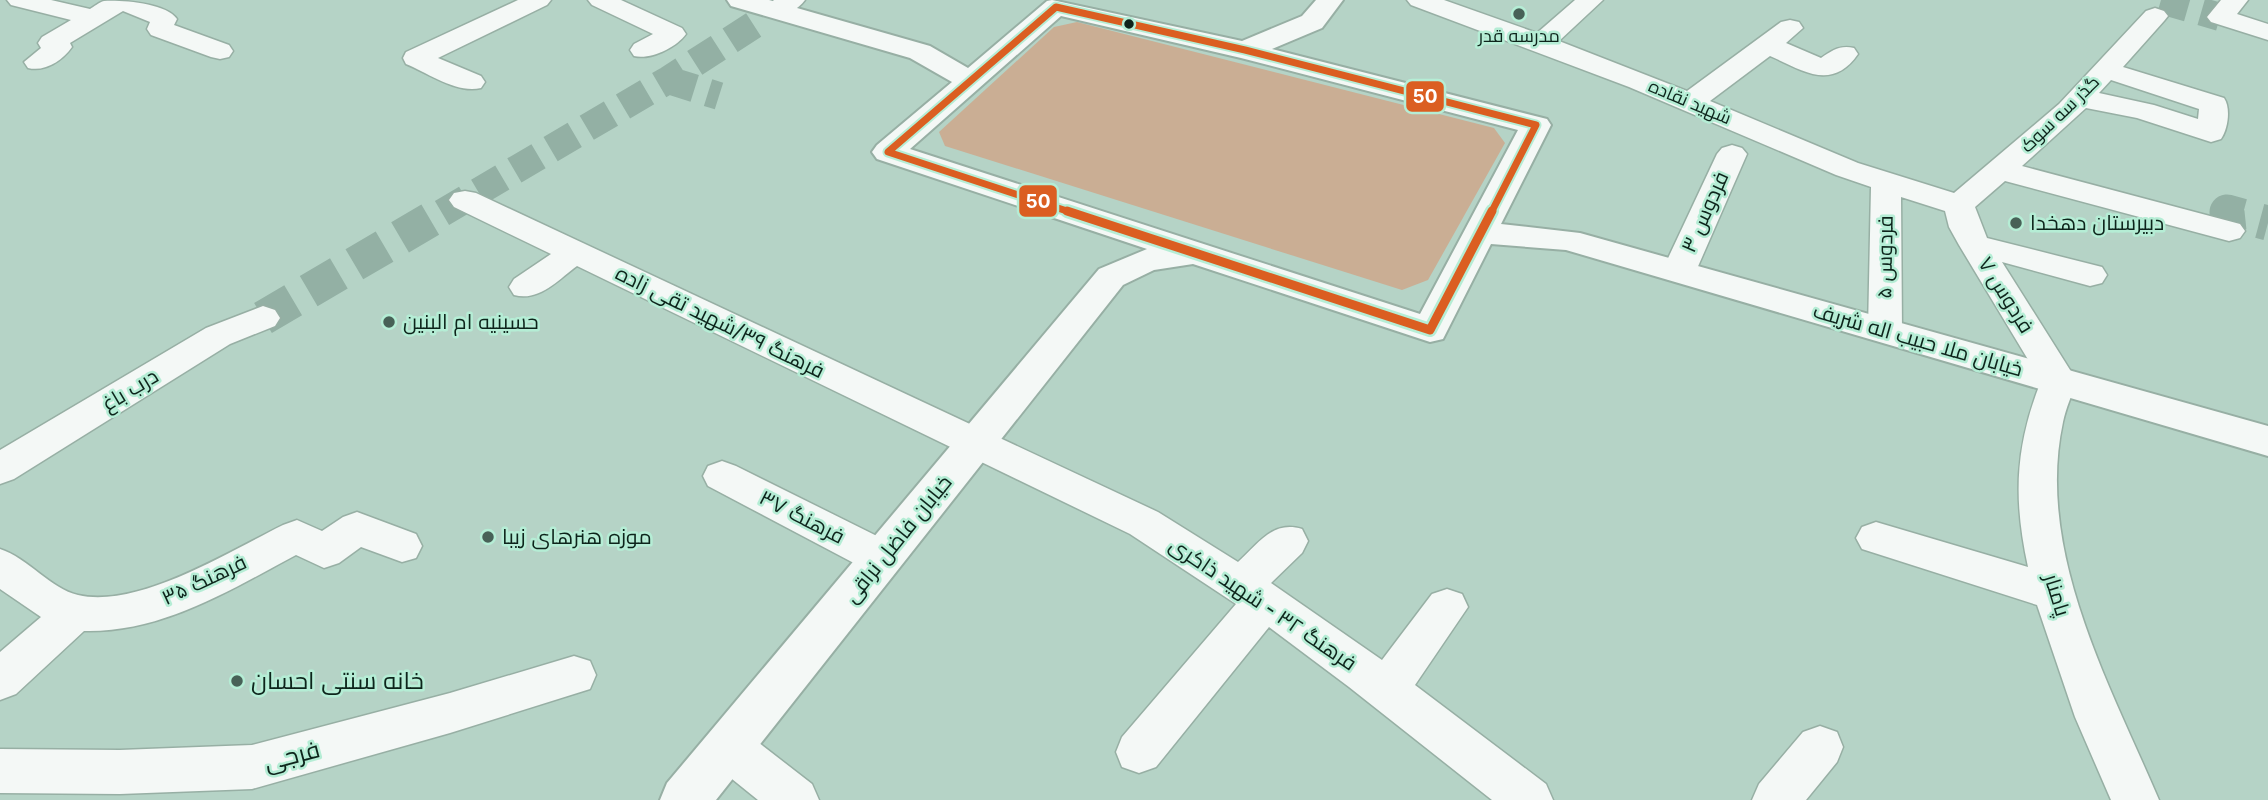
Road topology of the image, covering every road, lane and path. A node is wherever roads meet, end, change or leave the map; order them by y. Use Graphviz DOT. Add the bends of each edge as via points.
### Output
graph roads {
  1 [pos="19,0"];
  2 [pos="538,0"];
  3 [pos="601,0"];
  4 [pos="740,0"];
  5 [pos="1330,0"];
  6 [pos="1420,0"];
  7 [pos="1590,0"];
  8 [pos="784,5"];
  9 [pos="72,8"];
  10 [pos="2228,8"];
  11 [pos="2155,16"];
  12 [pos="1312,22"];
  13 [pos="1790,28"];
  14 [pos="2268,32"];
  15 [pos="1541,43"];
  16 [pos="1767,46"];
  17 [pos="643,50"];
  18 [pos="1245,50"];
  19 [pos="220,51"];
  20 [pos="1001,51"];
  21 [pos="920,52"];
  22 [pos="1845,54"];
  23 [pos="38,62"];
  24 [pos="1314,68"];
  25 [pos="2106,70"];
  26 [pos="969,80"];
  27 [pos="471,82"];
  28 [pos="2080,98"];
  29 [pos="1691,102"];
  30 [pos="1732,154"];
  31 [pos="2000,170"];
  32 [pos="1886,184"];
  33 [pos="465,200"];
  34 [pos="1497,202"];
  35 [pos="1959,205"];
  36 [pos="1080,214"];
  37 [pos="2229,231"];
  38 [pos="1480,233"];
  39 [pos="1568,240"];
  40 [pos="1975,245"];
  41 [pos="575,252"];
  42 [pos="1196,252"];
  43 [pos="1679,271"];
  44 [pos="2090,275"];
  45 [pos="1111,277"];
  46 [pos="526,287"];
  47 [pos="263,318"];
  48 [pos="1885,330"];
  49 [pos="2059,381"];
  50 [pos="2268,441"];
  51 [pos="976,443"];
  52 [pos="0,469"];
  53 [pos="722,476"];
  54 [pos="1876,538"];
  55 [pos="1288,541"];
  56 [pos="402,546"];
  57 [pos="882,558"];
  58 [pos="0,566"];
  59 [pos="1253,593"];
  60 [pos="2056,593"];
  61 [pos="1447,607"];
  62 [pos="75,614"];
  63 [pos="574,675"];
  64 [pos="0,680"];
  65 [pos="1386,689"];
  66 [pos="727,747"];
  67 [pos="1820,747"];
  68 [pos="1139,752"];
  69 [pos="0,771"];
  70 [pos="685,800"];
  71 [pos="795,800"];
  72 [pos="1529,800"];
  73 [pos="1776,800"];
  74 [pos="2135,800"];
  1 -- 9 [label="street"];
  2 -- 27 [label="street" via="416,58"];
  3 -- 17 [label="street" via="673,34"];
  4 -- 8 [label="main road"];
  5 -- 12 [label="main road"];
  6 -- 15 [label="street, شهید نقاده"];
  7 -- 15 [label="street"];
  8 -- 21 [label="main road"];
  9 -- 19 [label="street" via="122,1 164,19 160,29"];
  9 -- 23 [label="street" via="51,43 59,47"];
  10 -- 14 [label="street"];
  11 -- 25 [label="street, گذر سه سوک"];
  12 -- 18 [label="main road"];
  12 -- 24 [label="main road"];
  13 -- 16 [label="street"];
  15 -- 29 [label="street, شهید نقاده"];
  16 -- 22 [label="street" via="1824,69"];
  16 -- 29 [label="street"];
  18 -- 20 [label="main road" via="1056,7"];
  18 -- 24 [label="main road"];
  20 -- 21 [label="main road"];
  20 -- 26 [label="main road"];
  21 -- 26 [label="main road"];
  24 -- 34 [label="main road" via="1536,125"];
  25 -- 28 [label="street, گذر سه سوک"];
  25 -- 28 [label="street" via="2214,104 2211,133 2144,111"];
  26 -- 36 [label="main road" via="888,152"];
  28 -- 31 [label="street, گذر سه سوک"];
  29 -- 32 [label="street, شهید نقاده"];
  30 -- 43 [label="street, فردوس ۳"];
  31 -- 35 [label="street, گذر سه سوک"];
  31 -- 37 [label="street"];
  32 -- 35 [label="street, شهید نقاده"];
  32 -- 48 [label="street, فردوس ۵"];
  33 -- 41 [label="street, فرهنگ ۳۹/شهید تقی زاده"];
  34 -- 38 [label="main road"];
  34 -- 39 [label="main road, خیابان ملا حبیب اله شریف"];
  35 -- 40 [label="street, فردوس ۷"];
  36 -- 42 [label="main road"];
  36 -- 45 [label="main road" via="1107,237"];
  38 -- 39 [label="main road, خیابان ملا حبیب اله شریف"];
  38 -- 42 [label="main road" via="1430,330"];
  39 -- 43 [label="main road, خیابان ملا حبیب اله شریف"];
  40 -- 44 [label="street"];
  40 -- 49 [label="street, فردوس ۷"];
  41 -- 46 [label="street"];
  41 -- 51 [label="street, فرهنگ ۳۹/شهید تقی زاده"];
  42 -- 45 [label="main road, خیابان فاضل نراقی" via="1146,260"];
  43 -- 48 [label="main road, خیابان ملا حبیب اله شریف"];
  45 -- 51 [label="main road, خیابان فاضل نراقی"];
  47 -- 52 [label="street, درب باغ" via="218,336"];
  48 -- 49 [label="main road, خیابان ملا حبیب اله شریف"];
  49 -- 50 [label="main road, خیابان ملا حبیب اله شریف"];
  49 -- 60 [label="street, پامنار" via="2043,420 2037,503"];
  51 -- 57 [label="main road, خیابان فاضل نراقی"];
  51 -- 59 [label="street, فرهنگ ۳۲ - شهید ذاکری" via="1144,523"];
  53 -- 57 [label="street, فرهنگ ۳۷"];
  54 -- 60 [label="street"];
  55 -- 59 [label="street"];
  56 -- 62 [label="street, فرهنگ ۳۵" via="357,528 324,551 297,536 178,595 123,612"];
  57 -- 66 [label="main road, خیابان فاضل نراقی"];
  58 -- 62 [label="street"];
  59 -- 65 [label="street, فرهنگ ۳۲ - شهید ذاکری"];
  59 -- 68 [label="street"];
  60 -- 74 [label="street, پامنار" via="2098,718"];
  61 -- 65 [label="street"];
  62 -- 64 [label="street"];
  63 -- 69 [label="street, فرجی" via="252,767"];
  65 -- 72 [label="street, فرهنگ ۳۲ - شهید ذاکری"];
  66 -- 70 [label="main road, خیابان فاضل نراقی"];
  66 -- 71 [label="street"];
  67 -- 73 [label="street"];
}
